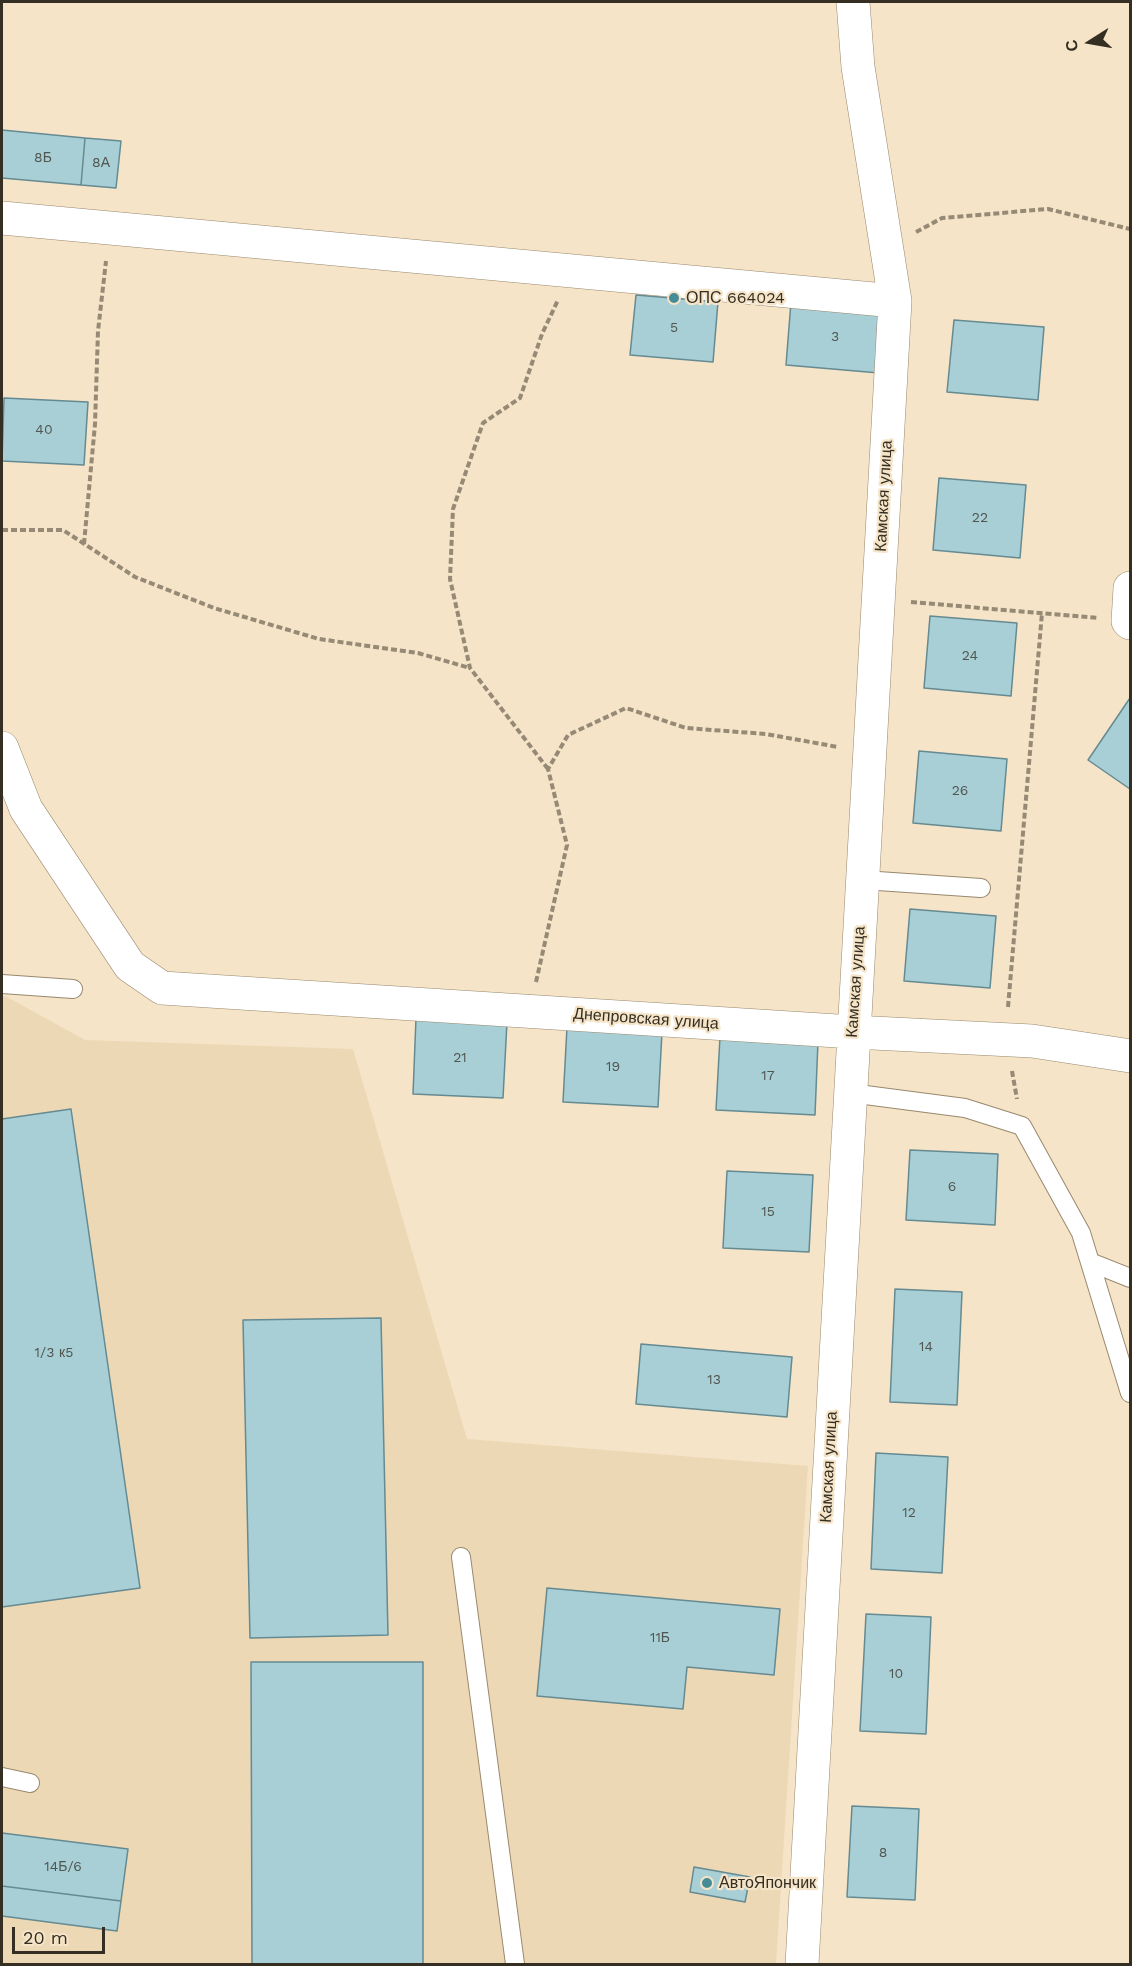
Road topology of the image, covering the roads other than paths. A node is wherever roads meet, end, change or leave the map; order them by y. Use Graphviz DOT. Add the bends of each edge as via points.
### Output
graph roads {
  1 [pos="853,2"];
  2 [pos="2,218"];
  3 [pos="895,301"];
  4 [pos="1131,588"];
  5 [pos="1129,622"];
  6 [pos="2,748"];
  7 [pos="863,880"];
  8 [pos="981,888"];
  9 [pos="2,984"];
  10 [pos="73,989"];
  11 [pos="853,1032"];
  12 [pos="1131,1056"];
  13 [pos="850,1094"];
  14 [pos="1090,1262"];
  15 [pos="1131,1278"];
  16 [pos="1131,1393"];
  17 [pos="461,1557"];
  18 [pos="2,1777"];
  19 [pos="30,1783"];
  20 [pos="515,1965"];
  21 [pos="802,1965"];
  1 -- 3 [label="street, Камская улица" via="858,67"];
  2 -- 3 [label="street"];
  3 -- 7 [label="street, Камская улица"];
  4 -- 5 [label="street"];
  6 -- 11 [label="street, Днепровская улица" via="26,809 123,956 130,966 162,988"];
  7 -- 8 [label="lane"];
  7 -- 11 [label="street, Камская улица"];
  9 -- 10 [label="lane"];
  11 -- 12 [label="street, Днепровская улица" via="1032,1041"];
  11 -- 13 [label="street, Камская улица"];
  13 -- 14 [label="lane" via="965,1108 1022,1125 1081,1233"];
  13 -- 21 [label="street, Камская улица"];
  14 -- 15 [label="lane"];
  14 -- 16 [label="lane"];
  17 -- 20 [label="lane"];
  18 -- 19 [label="lane"];
}
